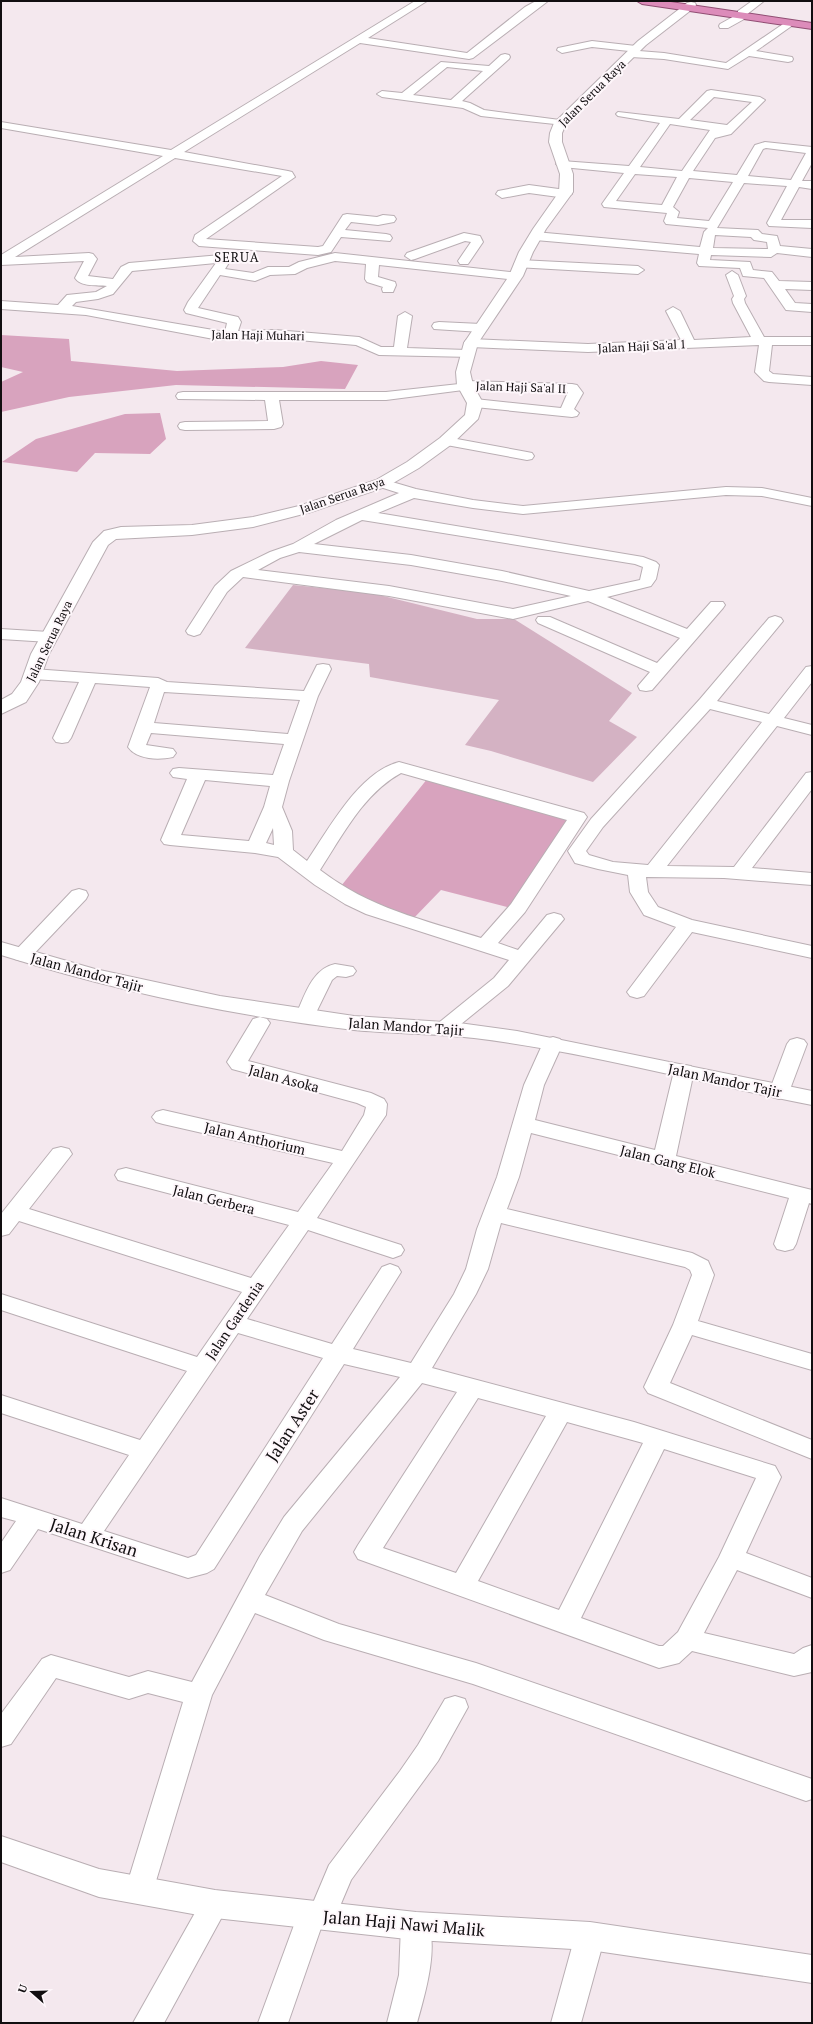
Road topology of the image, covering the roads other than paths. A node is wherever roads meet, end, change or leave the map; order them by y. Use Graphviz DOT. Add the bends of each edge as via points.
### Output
graph roads {
  1 [pos="422,1"];
  2 [pos="543,1"];
  3 [pos="642,1"];
  4 [pos="663,1"];
  5 [pos="760,1"];
  6 [pos="690,6"];
  7 [pos="742,14"];
  8 [pos="789,23"];
  9 [pos="812,23"];
  10 [pos="724,26"];
  11 [pos="812,26"];
  12 [pos="358,40"];
  13 [pos="562,50"];
  14 [pos="633,51"];
  15 [pos="747,53"];
  16 [pos="505,57"];
  17 [pos="788,59"];
  18 [pos="492,69"];
  19 [pos="382,94"];
  20 [pos="404,96"];
  21 [pos="453,104"];
  22 [pos="622,114"];
  23 [pos="667,120"];
  24 [pos="682,122"];
  25 [pos="560,123"];
  26 [pos="1,125"];
  27 [pos="714,132"];
  28 [pos="812,152"];
  29 [pos="173,154"];
  30 [pos="562,164"];
  31 [pos="631,168"];
  32 [pos="685,174"];
  33 [pos="739,178"];
  34 [pos="795,183"];
  35 [pos="812,185"];
  36 [pos="502,194"];
  37 [pos="566,194"];
  38 [pos="665,210"];
  39 [pos="390,220"];
  40 [pos="812,224"];
  41 [pos="336,233"];
  42 [pos="535,236"];
  43 [pos="386,238"];
  44 [pos="774,249"];
  45 [pos="706,251"];
  46 [pos="812,253"];
  47 [pos="327,254"];
  48 [pos="384,255"];
  49 [pos="411,256"];
  50 [pos="1,260"];
  51 [pos="464,261"];
  52 [pos="372,262"];
  53 [pos="518,269"];
  54 [pos="638,270"];
  55 [pos="216,271"];
  56 [pos="732,275"];
  57 [pos="117,283"];
  58 [pos="776,285"];
  59 [pos="812,286"];
  60 [pos="388,290"];
  61 [pos="740,296"];
  62 [pos="1,305"];
  63 [pos="63,308"];
  64 [pos="812,308"];
  65 [pos="673,311"];
  66 [pos="405,316"];
  67 [pos="438,326"];
  68 [pos="481,328"];
  69 [pos="230,336"];
  70 [pos="764,339"];
  71 [pos="687,340"];
  72 [pos="812,341"];
  73 [pos="469,348"];
  74 [pos="400,352"];
  75 [pos="812,381"];
  76 [pos="465,386"];
  77 [pos="183,396"];
  78 [pos="271,396"];
  79 [pos="475,403"];
  80 [pos="185,426"];
  81 [pos="446,441"];
  82 [pos="527,456"];
  83 [pos="382,483"];
  84 [pos="412,493"];
  85 [pos="812,502"];
  86 [pos="361,515"];
  87 [pos="298,546"];
  88 [pos="235,576"];
  89 [pos="654,593"];
  90 [pos="600,600"];
  91 [pos="717,605"];
  92 [pos="544,620"];
  93 [pos="775,621"];
  94 [pos="525,625"];
  95 [pos="194,631"];
  96 [pos="1,634"];
  97 [pos="690,636"];
  98 [pos="49,637"];
  99 [pos="323,669"];
  100 [pos="660,670"];
  101 [pos="812,671"];
  102 [pos="32,678"];
  103 [pos="88,682"];
  104 [pos="646,686"];
  105 [pos="159,689"];
  106 [pos="804,693"];
  107 [pos="310,696"];
  108 [pos="706,703"];
  109 [pos="1,709"];
  110 [pos="772,720"];
  111 [pos="146,727"];
  112 [pos="812,730"];
  113 [pos="62,738"];
  114 [pos="295,740"];
  115 [pos="167,753"];
  116 [pos="178,773"];
  117 [pos="198,775"];
  118 [pos="812,777"];
  119 [pos="280,781"];
  120 [pos="274,807"];
  121 [pos="255,847"];
  122 [pos="284,852"];
  123 [pos="310,871"];
  124 [pos="647,871"];
  125 [pos="739,873"];
  126 [pos="812,878"];
  127 [pos="79,895"];
  128 [pos="554,919"];
  129 [pos="687,925"];
  130 [pos="485,946"];
  131 [pos="1,948"];
  132 [pos="812,952"];
  133 [pos="22,955"];
  134 [pos="521,958"];
  135 [pos="346,971"];
  136 [pos="637,992"];
  137 [pos="305,1017"];
  138 [pos="260,1023"];
  139 [pos="443,1029"];
  140 [pos="553,1044"];
  141 [pos="797,1044"];
  142 [pos="684,1072"];
  143 [pos="779,1092"];
  144 [pos="812,1098"];
  145 [pos="377,1104"];
  146 [pos="163,1117"];
  147 [pos="524,1124"];
  148 [pos="61,1154"];
  149 [pos="347,1159"];
  150 [pos="664,1160"];
  151 [pos="126,1175"];
  152 [pos="806,1195"];
  153 [pos="15,1212"];
  154 [pos="495,1214"];
  155 [pos="303,1221"];
  156 [pos="1,1229"];
  157 [pos="785,1244"];
  158 [pos="391,1261"];
  159 [pos="256,1288"];
  160 [pos="1,1302"];
  161 [pos="233,1323"];
  162 [pos="685,1324"];
  163 [pos="338,1354"];
  164 [pos="812,1362"];
  165 [pos="203,1367"];
  166 [pos="417,1373"];
  167 [pos="472,1388"];
  168 [pos="1,1404"];
  169 [pos="560,1412"];
  170 [pos="657,1439"];
  171 [pos="812,1450"];
  172 [pos="145,1451"];
  173 [pos="1,1506"];
  174 [pos="32,1517"];
  175 [pos="88,1535"];
  176 [pos="731,1558"];
  177 [pos="1,1563"];
  178 [pos="188,1568"];
  179 [pos="463,1584"];
  180 [pos="812,1588"];
  181 [pos="250,1600"];
  182 [pos="565,1624"];
  183 [pos="686,1639"];
  184 [pos="812,1655"];
  185 [pos="199,1695"];
  186 [pos="455,1707"];
  187 [pos="1,1736"];
  188 [pos="806,1788"];
  189 [pos="1,1849"];
  190 [pos="139,1891"];
  191 [pos="215,1904"];
  192 [pos="316,1916"];
  193 [pos="416,1926"];
  194 [pos="590,1936"];
  195 [pos="812,1968"];
  196 [pos="148,2023"];
  197 [pos="272,2023"];
  198 [pos="402,2023"];
  199 [pos="566,2023"];
  1 -- 12 [label="street"];
  2 -- 12 [label="street" via="469,56"];
  3 -- 6 [label="highway"];
  4 -- 6 [label="highway"];
  5 -- 7 [label="street"];
  6 -- 7 [label="highway"];
  6 -- 14 [label="main road, Jalan Serua Raya"];
  7 -- 8 [label="highway"];
  7 -- 9 [label="highway"];
  7 -- 10 [label="street"];
  8 -- 11 [label="highway"];
  8 -- 15 [label="street"];
  12 -- 29 [label="street"];
  13 -- 14 [label="street" via="592,44"];
  14 -- 15 [label="street" via="728,66"];
  14 -- 25 [label="main road, Jalan Serua Raya"];
  15 -- 17 [label="street"];
  16 -- 18 [label="street"];
  18 -- 20 [label="street" via="445,64"];
  18 -- 21 [label="street"];
  19 -- 20 [label="street"];
  20 -- 21 [label="street"];
  21 -- 25 [label="street" via="469,106 481,114"];
  22 -- 23 [label="street"];
  23 -- 24 [label="street"];
  23 -- 31 [label="street"];
  24 -- 27 [label="street"];
  24 -- 27 [label="street" via="711,93 760,100 732,129"];
  25 -- 30 [label="main road, Jalan Serua Raya" via="554,138"];
  26 -- 29 [label="street"];
  27 -- 32 [label="street"];
  28 -- 33 [label="street" via="760,146"];
  28 -- 34 [label="street"];
  29 -- 47 [label="street" via="282,173 289,177 216,225 199,238 200,241"];
  29 -- 50 [label="street"];
  30 -- 31 [label="street"];
  30 -- 37 [label="main road, Jalan Serua Raya" via="568,179"];
  31 -- 32 [label="street"];
  31 -- 38 [label="street" via="608,204"];
  32 -- 33 [label="street"];
  32 -- 38 [label="street"];
  33 -- 34 [label="street"];
  33 -- 38 [label="street" via="712,226 670,221 673,211"];
  34 -- 35 [label="street"];
  34 -- 40 [label="street" via="773,223"];
  36 -- 37 [label="street" via="529,189"];
  37 -- 42 [label="main road"];
  39 -- 41 [label="street" via="347,218"];
  41 -- 43 [label="street"];
  41 -- 47 [label="street"];
  42 -- 45 [label="street"];
  42 -- 53 [label="main road"];
  44 -- 45 [label="street" via="764,253"];
  44 -- 45 [label="street" via="773,239 758,237 754,233 712,231"];
  44 -- 46 [label="street"];
  45 -- 58 [label="street" via="704,264 746,265 747,273 768,275"];
  47 -- 52 [label="street"];
  47 -- 55 [label="street" via="320,262 303,265 291,271 268,271 255,277"];
  48 -- 49 [label="street"];
  49 -- 51 [label="street"];
  49 -- 51 [label="street" via="464,237 476,239 478,242"];
  50 -- 57 [label="street" via="89,257 91,259 81,278"];
  51 -- 53 [label="street"];
  52 -- 53 [label="street"];
  52 -- 60 [label="street" via="371,279 390,285"];
  53 -- 54 [label="street"];
  53 -- 68 [label="main road"];
  55 -- 57 [label="street" via="224,261 221,259 129,267 125,268"];
  55 -- 69 [label="street" via="191,310 233,320"];
  56 -- 61 [label="street"];
  57 -- 63 [label="street" via="102,296 69,299"];
  58 -- 59 [label="street"];
  58 -- 64 [label="street" via="791,307"];
  61 -- 70 [label="street" via="750,302"];
  61 -- 70 [label="street" via="739,303"];
  62 -- 63 [label="street, Jalan Haji Muhari"];
  63 -- 69 [label="street, Jalan Haji Muhari" via="97,312 202,334"];
  65 -- 71 [label="street"];
  66 -- 74 [label="street"];
  67 -- 68 [label="street"];
  68 -- 73 [label="main road"];
  69 -- 74 [label="street, Jalan Haji Muhari" via="275,334 350,340 365,342 379,351"];
  70 -- 71 [label="street, Jalan Haji Sa'al 1"];
  70 -- 72 [label="street, Jalan Haji Sa'al 1"];
  70 -- 75 [label="street" via="764,376"];
  71 -- 73 [label="street, Jalan Haji Sa'al 1" via="582,348"];
  73 -- 74 [label="street, Jalan Haji Muhari"];
  73 -- 76 [label="main road" via="463,372"];
  76 -- 78 [label="street" via="392,395"];
  76 -- 79 [label="main road"];
  76 -- 79 [label="street, Jalan Haji Sa'al II" via="572,388 576,393 568,413"];
  77 -- 78 [label="street"];
  78 -- 80 [label="street" via="276,424 274,425"];
  79 -- 81 [label="main road, Jalan Serua Raya" via="473,416"];
  81 -- 82 [label="street"];
  81 -- 83 [label="main road, Jalan Serua Raya"];
  83 -- 84 [label="street"];
  83 -- 98 [label="main road, Jalan Serua Raya" via="305,509 253,522 215,528 121,532 110,535 101,542 90,559"];
  84 -- 85 [label="street" via="523,510 726,491 762,492"];
  84 -- 86 [label="street"];
  86 -- 87 [label="street"];
  86 -- 90 [label="street" via="638,560 651,565 646,583"];
  87 -- 88 [label="street" via="275,554"];
  87 -- 90 [label="street" via="411,560 502,576"];
  88 -- 90 [label="street" via="390,591 513,614"];
  88 -- 95 [label="street" via="221,589"];
  89 -- 90 [label="street"];
  90 -- 92 [label="street"];
  90 -- 97 [label="street"];
  91 -- 97 [label="street"];
  92 -- 94 [label="street"];
  92 -- 100 [label="street"];
  93 -- 108 [label="street"];
  96 -- 98 [label="street"];
  97 -- 100 [label="street"];
  98 -- 102 [label="main road, Jalan Serua Raya"];
  99 -- 107 [label="street"];
  100 -- 104 [label="street"];
  101 -- 106 [label="street"];
  102 -- 103 [label="street"];
  102 -- 109 [label="main road, Jalan Serua Raya" via="19,698"];
  103 -- 105 [label="street"];
  103 -- 113 [label="street"];
  105 -- 107 [label="street"];
  105 -- 111 [label="street"];
  106 -- 110 [label="street"];
  107 -- 114 [label="street"];
  108 -- 110 [label="street"];
  108 -- 124 [label="street" via="597,822 577,851 582,859 596,864"];
  110 -- 112 [label="street"];
  110 -- 124 [label="street"];
  111 -- 114 [label="street"];
  111 -- 115 [label="street" via="137,747 144,752"];
  114 -- 119 [label="street"];
  116 -- 117 [label="street"];
  117 -- 119 [label="street"];
  117 -- 121 [label="street" via="170,840"];
  118 -- 125 [label="street"];
  119 -- 120 [label="street"];
  120 -- 121 [label="street"];
  120 -- 122 [label="street" via="283,831"];
  121 -- 122 [label="street"];
  122 -- 123 [label="street"];
  123 -- 130 [label="street" via="352,900 373,910"];
  123 -- 130 [label="street" via="367,789 383,774 399,767 578,817 522,902"];
  124 -- 125 [label="street"];
  124 -- 129 [label="street" via="637,877 639,892 651,911"];
  125 -- 126 [label="street"];
  127 -- 133 [label="street"];
  128 -- 134 [label="street"];
  129 -- 132 [label="street"];
  129 -- 136 [label="street"];
  130 -- 134 [label="street"];
  131 -- 133 [label="main road, Jalan Mandor Tajir"];
  133 -- 137 [label="main road, Jalan Mandor Tajir" via="138,986 233,1006"];
  134 -- 139 [label="street" via="501,982"];
  135 -- 137 [label="street" via="330,972 318,989"];
  137 -- 139 [label="main road, Jalan Mandor Tajir" via="384,1026"];
  138 -- 145 [label="street, Jalan Asoka" via="237,1062 239,1065 364,1098"];
  139 -- 140 [label="main road, Jalan Mandor Tajir" via="473,1031"];
  140 -- 142 [label="main road, Jalan Mandor Tajir"];
  140 -- 147 [label="street" via="534,1085"];
  141 -- 143 [label="street"];
  142 -- 143 [label="main road, Jalan Mandor Tajir"];
  142 -- 150 [label="street"];
  143 -- 144 [label="main road, Jalan Mandor Tajir"];
  145 -- 149 [label="street, Jalan Gardenia" via="375,1115"];
  146 -- 149 [label="street, Jalan Anthorium"];
  147 -- 150 [label="street, Jalan Gang Elok"];
  147 -- 154 [label="street"];
  148 -- 153 [label="street"];
  149 -- 155 [label="street, Jalan Gardenia"];
  150 -- 152 [label="street, Jalan Gang Elok"];
  151 -- 155 [label="street, Jalan Gerbera"];
  152 -- 157 [label="street"];
  153 -- 156 [label="street"];
  153 -- 159 [label="street"];
  154 -- 162 [label="street" via="692,1261 700,1266 703,1275"];
  154 -- 166 [label="street" via="477,1269 465,1294"];
  155 -- 158 [label="street, Jalan Gerbera"];
  155 -- 159 [label="street, Jalan Gardenia"];
  158 -- 163 [label="street, Jalan Aster"];
  159 -- 161 [label="street, Jalan Gardenia"];
  160 -- 165 [label="street"];
  161 -- 163 [label="street"];
  161 -- 165 [label="street, Jalan Gardenia"];
  162 -- 164 [label="street"];
  162 -- 171 [label="street" via="656,1388"];
  163 -- 166 [label="street"];
  163 -- 178 [label="street, Jalan Aster" via="205,1562"];
  165 -- 172 [label="street, Jalan Gardenia"];
  166 -- 167 [label="street"];
  166 -- 181 [label="street" via="293,1524"];
  167 -- 169 [label="street"];
  167 -- 179 [label="street" via="367,1552"];
  168 -- 172 [label="street"];
  169 -- 170 [label="street"];
  169 -- 179 [label="street"];
  170 -- 176 [label="street" via="766,1472 769,1477"];
  170 -- 182 [label="street"];
  172 -- 175 [label="street, Jalan Gardenia"];
  173 -- 174 [label="street, Jalan Krisan"];
  174 -- 175 [label="street, Jalan Krisan"];
  174 -- 177 [label="street"];
  175 -- 178 [label="street, Jalan Krisan"];
  176 -- 180 [label="street"];
  176 -- 183 [label="street"];
  179 -- 182 [label="street"];
  181 -- 185 [label="street"];
  181 -- 188 [label="street" via="333,1633 476,1674"];
  182 -- 183 [label="street" via="659,1657 670,1656"];
  183 -- 184 [label="street" via="794,1665 803,1664"];
  185 -- 187 [label="street" via="148,1682 129,1688 51,1666"];
  185 -- 190 [label="street"];
  186 -- 192 [label="street" via="415,1773 339,1874"];
  189 -- 190 [label="main road, Jalan Haji Nawi Malik" via="99,1883"];
  190 -- 191 [label="main road, Jalan Haji Nawi Malik"];
  191 -- 192 [label="main road, Jalan Haji Nawi Malik"];
  191 -- 196 [label="street"];
  192 -- 193 [label="main road, Jalan Haji Nawi Malik"];
  192 -- 197 [label="street"];
  193 -- 194 [label="main road, Jalan Haji Nawi Malik"];
  193 -- 198 [label="street" via="416,1970"];
  194 -- 195 [label="main road, Jalan Haji Nawi Malik"];
  194 -- 199 [label="street"];
}
